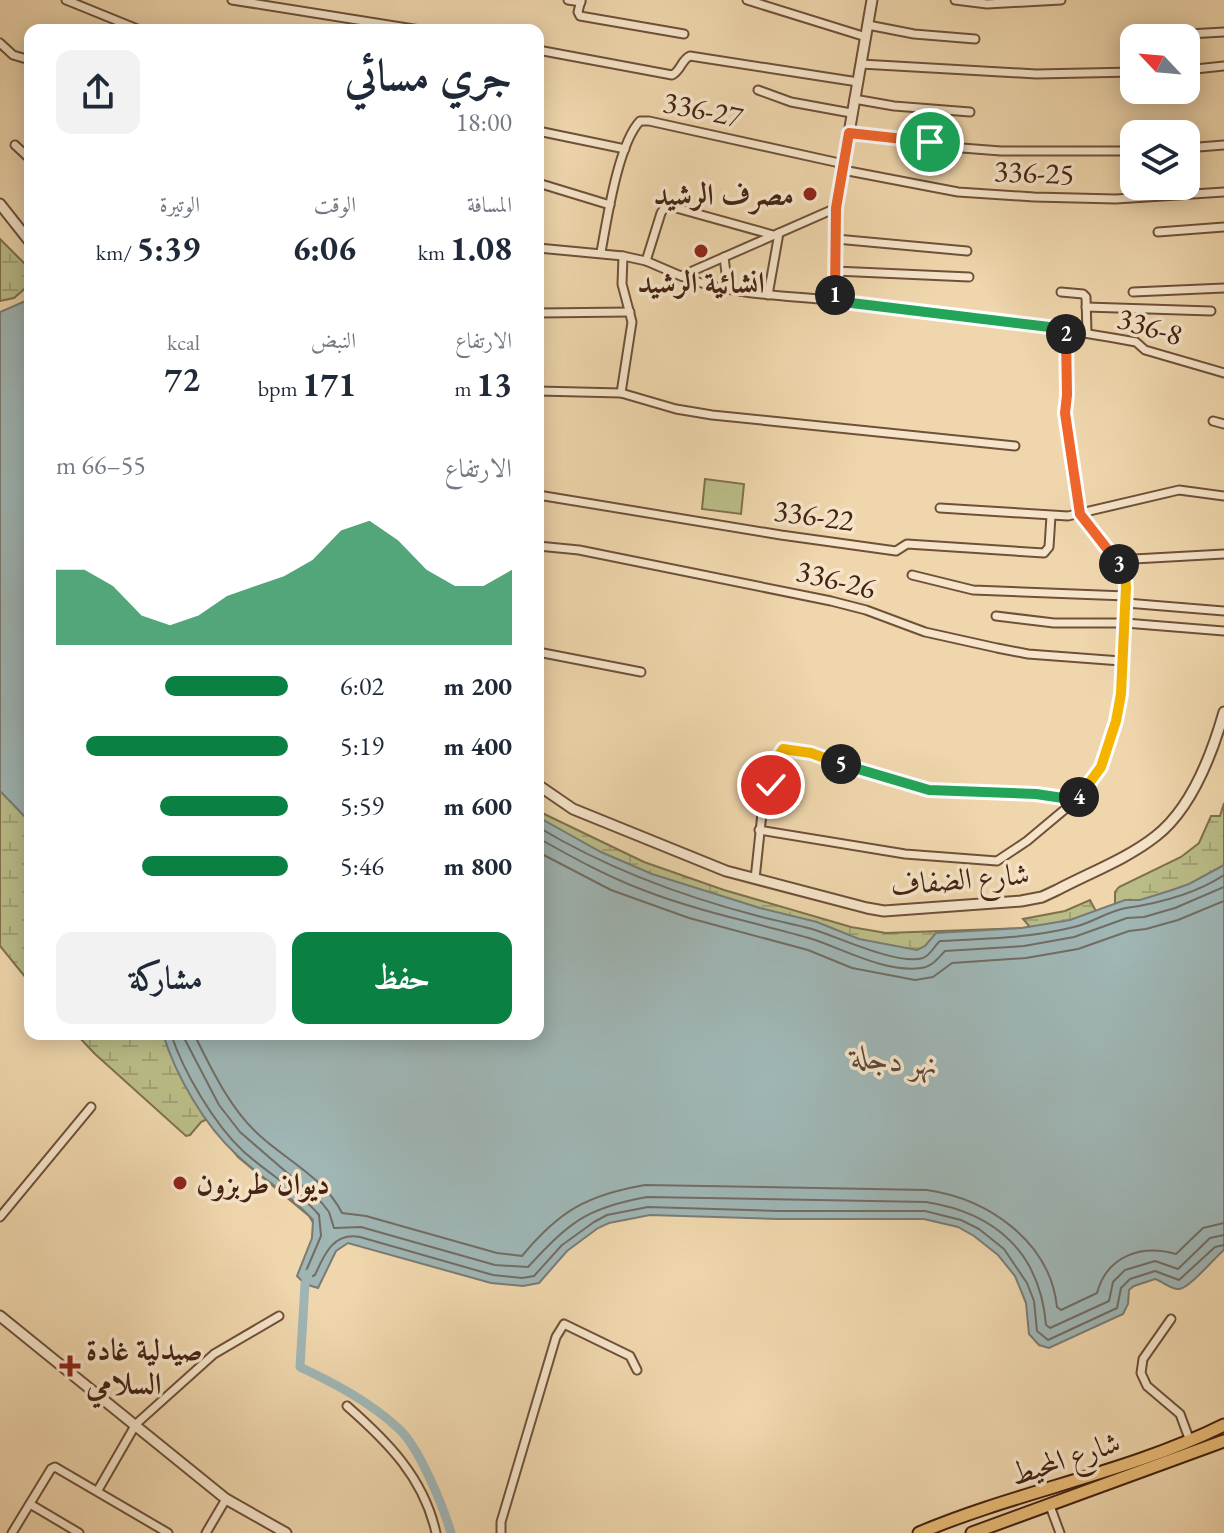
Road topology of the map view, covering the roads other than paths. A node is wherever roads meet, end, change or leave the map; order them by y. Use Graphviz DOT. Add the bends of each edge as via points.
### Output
graph roads {
  1 [pos="66,0"];
  2 [pos="232,0"];
  3 [pos="568,0"];
  4 [pos="747,0"];
  5 [pos="872,0"];
  6 [pos="955,0"];
  7 [pos="1061,0"];
  8 [pos="581,1"];
  9 [pos="81,3"];
  10 [pos="127,24"];
  11 [pos="382,24"];
  12 [pos="868,25"];
  13 [pos="1224,32"];
  14 [pos="1200,33"];
  15 [pos="684,34"];
  16 [pos="866,37"];
  17 [pos="975,39"];
  18 [pos="0,43"];
  19 [pos="544,51"];
  20 [pos="24,58"];
  21 [pos="861,64"];
  22 [pos="1224,66"];
  23 [pos="1200,69"];
  24 [pos="1120,72"];
  25 [pos="858,82"];
  26 [pos="758,90"];
  27 [pos="854,99"];
  28 [pos="970,112"];
  29 [pos="851,113"];
  30 [pos="544,132"];
  31 [pos="849,133"];
  32 [pos="15,145"];
  33 [pos="1224,145"];
  34 [pos="1200,147"];
  35 [pos="625,149"];
  36 [pos="1120,152"];
  37 [pos="24,153"];
  38 [pos="843,167"];
  39 [pos="544,185"];
  40 [pos="1224,192"];
  41 [pos="0,204"];
  42 [pos="610,205"];
  43 [pos="836,208"];
  44 [pos="1224,227"];
  45 [pos="24,229"];
  46 [pos="21,232"];
  47 [pos="1158,232"];
  48 [pos="776,234"];
  49 [pos="24,235"];
  50 [pos="836,239"];
  51 [pos="544,248"];
  52 [pos="967,251"];
  53 [pos="601,252"];
  54 [pos="623,256"];
  55 [pos="724,257"];
  56 [pos="646,261"];
  57 [pos="835,271"];
  58 [pos="681,276"];
  59 [pos="969,277"];
  60 [pos="1224,288"];
  61 [pos="728,289"];
  62 [pos="1061,292"];
  63 [pos="1133,292"];
  64 [pos="768,295"];
  65 [pos="835,301"];
  66 [pos="1086,307"];
  67 [pos="1211,311"];
  68 [pos="630,312"];
  69 [pos="544,313"];
  70 [pos="1066,329"];
  71 [pos="1087,333"];
  72 [pos="1224,373"];
  73 [pos="544,391"];
  74 [pos="621,393"];
  75 [pos="1213,421"];
  76 [pos="1224,424"];
  77 [pos="1015,446"];
  78 [pos="544,496"];
  79 [pos="1224,496"];
  80 [pos="940,508"];
  81 [pos="1080,514"];
  82 [pos="1051,516"];
  83 [pos="544,547"];
  84 [pos="1224,554"];
  85 [pos="1116,560"];
  86 [pos="912,575"];
  87 [pos="1126,599"];
  88 [pos="1224,611"];
  89 [pos="996,616"];
  90 [pos="1125,623"];
  91 [pos="1224,631"];
  92 [pos="544,653"];
  93 [pos="1121,661"];
  94 [pos="641,672"];
  95 [pos="1224,712"];
  96 [pos="544,789"];
  97 [pos="1076,800"];
  98 [pos="759,830"];
  99 [pos="755,879"];
  100 [pos="91,1107"];
  101 [pos="0,1217"];
  102 [pos="279,1316"];
  103 [pos="1,1319"];
  104 [pos="1171,1319"];
  105 [pos="637,1370"];
  106 [pos="347,1406"];
  107 [pos="136,1424"];
  108 [pos="1224,1425"];
  109 [pos="1190,1441"];
  110 [pos="1224,1441"];
  111 [pos="98,1490"];
  112 [pos="226,1499"];
  113 [pos="30,1504"];
  114 [pos="1050,1506"];
  115 [pos="67,1530"];
  116 [pos="12,1533"];
  117 [pos="79,1533"];
  118 [pos="168,1533"];
  119 [pos="206,1533"];
  120 [pos="286,1533"];
  121 [pos="436,1533"];
  122 [pos="501,1533"];
  123 [pos="919,1533"];
  124 [pos="972,1533"];
  125 [pos="1060,1533"];
  1 -- 9 [label="street"];
  2 -- 11 [label="street"];
  3 -- 8 [label="street"];
  4 -- 16 [label="street"];
  5 -- 12 [label="street"];
  6 -- 7 [label="street"];
  8 -- 15 [label="street" via="580,16"];
  9 -- 10 [label="street"];
  12 -- 16 [label="street"];
  12 -- 17 [label="street"];
  13 -- 14 [label="street"];
  16 -- 21 [label="street"];
  18 -- 20 [label="street"];
  19 -- 25 [label="street" via="672,75 690,56"];
  21 -- 24 [label="street" via="1036,74"];
  21 -- 25 [label="street"];
  22 -- 23 [label="street"];
  25 -- 27 [label="street"];
  26 -- 29 [label="street"];
  27 -- 28 [label="street"];
  27 -- 29 [label="street"];
  29 -- 31 [label="street"];
  30 -- 35 [label="street"];
  31 -- 36 [label="street" via="988,150"];
  31 -- 38 [label="street"];
  32 -- 37 [label="street"];
  33 -- 34 [label="street"];
  35 -- 38 [label="street, 336-27" via="632,129 649,121"];
  35 -- 42 [label="street, 336-27"];
  38 -- 40 [label="street, 336-25" via="958,192 1116,199"];
  38 -- 43 [label="street"];
  39 -- 42 [label="street"];
  41 -- 46 [label="street"];
  42 -- 53 [label="street, 336-27"];
  43 -- 48 [label="street"];
  43 -- 50 [label="street"];
  44 -- 47 [label="street"];
  45 -- 46 [label="street"];
  46 -- 49 [label="street"];
  48 -- 55 [label="street"];
  48 -- 56 [label="street" via="665,207"];
  48 -- 64 [label="street"];
  50 -- 52 [label="street"];
  50 -- 57 [label="street"];
  51 -- 53 [label="street, 336-8"];
  53 -- 54 [label="street, 336-8"];
  54 -- 56 [label="street, 336-8"];
  54 -- 68 [label="street" via="622,284"];
  55 -- 58 [label="street"];
  55 -- 61 [label="street"];
  56 -- 58 [label="street, 336-8"];
  57 -- 59 [label="street"];
  57 -- 65 [label="street"];
  58 -- 61 [label="street, 336-8"];
  60 -- 63 [label="street"];
  61 -- 64 [label="street, 336-8"];
  62 -- 66 [label="street" via="1083,294"];
  64 -- 65 [label="street, 336-8"];
  65 -- 70 [label="street, 336-8"];
  66 -- 67 [label="street"];
  66 -- 71 [label="street"];
  68 -- 69 [label="street"];
  68 -- 74 [label="street"];
  70 -- 71 [label="street, 336-8"];
  70 -- 81 [label="street" via="1065,413"];
  71 -- 72 [label="street, 336-8" via="1136,342 1145,350"];
  73 -- 74 [label="street"];
  74 -- 77 [label="street" via="712,415"];
  75 -- 76 [label="street"];
  78 -- 82 [label="street, 336-22" via="896,551 907,544 1044,553"];
  79 -- 81 [label="street" via="1179,490"];
  80 -- 82 [label="street"];
  81 -- 82 [label="street"];
  81 -- 85 [label="street"];
  83 -- 93 [label="street, 336-26" via="831,601 925,632 997,648"];
  84 -- 85 [label="street"];
  85 -- 87 [label="street" via="1125,575"];
  86 -- 87 [label="street" via="973,590"];
  87 -- 88 [label="street"];
  87 -- 90 [label="street"];
  89 -- 90 [label="street"];
  90 -- 91 [label="street"];
  90 -- 93 [label="street"];
  92 -- 94 [label="street"];
  93 -- 97 [label="street" via="1121,694 1109,742 1095,778"];
  95 -- 99 [label="street, شارع الضفاف" via="1205,764 1167,827 1042,897 884,911"];
  96 -- 99 [label="street, شارع الضفاف" via="573,809"];
  97 -- 98 [label="street" via="997,861 905,854"];
  97 -- 98 [label="street" via="916,788 785,749 779,753"];
  98 -- 99 [label="street"];
  100 -- 101 [label="street"];
  102 -- 107 [label="street" via="214,1354"];
  103 -- 107 [label="street"];
  104 -- 109 [label="street" via="1143,1359 1141,1373 1147,1386 1180,1414"];
  105 -- 122 [label="street" via="630,1356 564,1324"];
  106 -- 121 [label="street" via="382,1436 415,1477"];
  107 -- 111 [label="street"];
  107 -- 112 [label="street"];
  108 -- 109 [label="main road, شارع المحيط"];
  109 -- 123 [label="main road, شارع المحيط"];
  110 -- 114 [label="main road, شارع المحيط"];
  111 -- 113 [label="street" via="53,1467"];
  111 -- 118 [label="street"];
  112 -- 119 [label="street"];
  112 -- 120 [label="street"];
  113 -- 115 [label="street"];
  113 -- 116 [label="street"];
  114 -- 124 [label="main road, شارع المحيط"];
  114 -- 125 [label="street"];
  115 -- 117 [label="street"];
}
